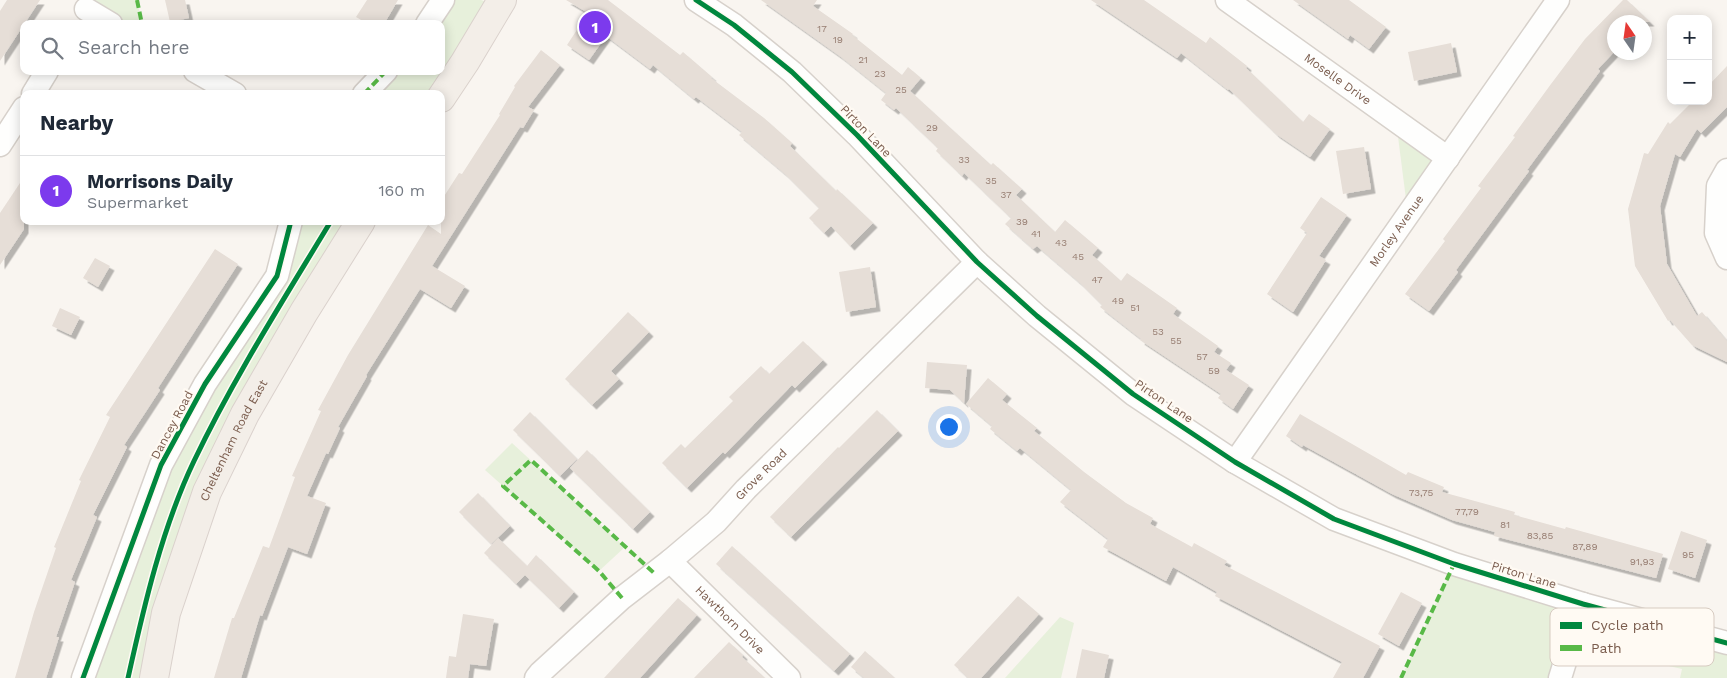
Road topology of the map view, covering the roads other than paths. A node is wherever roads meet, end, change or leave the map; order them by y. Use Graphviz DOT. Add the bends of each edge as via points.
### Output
graph roads {
  1 [pos="443,0"];
  2 [pos="502,0"];
  3 [pos="696,0"];
  4 [pos="1227,0"];
  5 [pos="1558,0"];
  6 [pos="85,11"];
  7 [pos="103,20"];
  8 [pos="430,20"];
  9 [pos="45,75"];
  10 [pos="202,75"];
  11 [pos="382,75"];
  12 [pos="35,90"];
  13 [pos="228,90"];
  14 [pos="368,90"];
  15 [pos="445,92"];
  16 [pos="20,114"];
  17 [pos="0,145"];
  18 [pos="1448,158"];
  19 [pos="1727,170"];
  20 [pos="290,225"];
  21 [pos="358,225"];
  22 [pos="1727,258"];
  23 [pos="977,262"];
  24 [pos="1235,462"];
  25 [pos="670,561"];
  26 [pos="1583,604"];
  27 [pos="1582,608"];
  28 [pos="1598,608"];
  29 [pos="1714,639"];
  30 [pos="1727,643"];
  31 [pos="1564,666"];
  32 [pos="83,678"];
  33 [pos="154,678"];
  34 [pos="536,678"];
  35 [pos="789,678"];
  36 [pos="1560,678"];
  1 -- 8 [label="street"];
  2 -- 15 [label="main road"];
  3 -- 23 [label="street, Pirton Lane" via="734,25 792,72 857,135"];
  4 -- 18 [label="street, Moselle Drive"];
  5 -- 18 [label="street, Morley Avenue"];
  6 -- 7 [label="street"];
  9 -- 12 [label="street"];
  10 -- 13 [label="street"];
  11 -- 14 [label="street"];
  16 -- 17 [label="street"];
  18 -- 24 [label="street, Morley Avenue"];
  19 -- 22 [label="street" via="1718,186 1716,233"];
  20 -- 32 [label="street, Dancey Road" via="277,276 205,384 161,465"];
  21 -- 33 [label="main road, Cheltenham Road East" via="245,414 207,492 166,613"];
  23 -- 24 [label="street, Pirton Lane" via="1133,394"];
  23 -- 25 [label="street, Grove Road" via="716,522"];
  24 -- 26 [label="street, Pirton Lane" via="1334,519 1454,564"];
  25 -- 34 [label="street, Grove Road" via="622,598"];
  25 -- 35 [label="street, Hawthorn Drive"];
  26 -- 27 [label="street"];
  26 -- 28 [label="street, Pirton Lane"];
  29 -- 30 [label="street, Pirton Lane"];
  31 -- 36 [label="street"];
}
